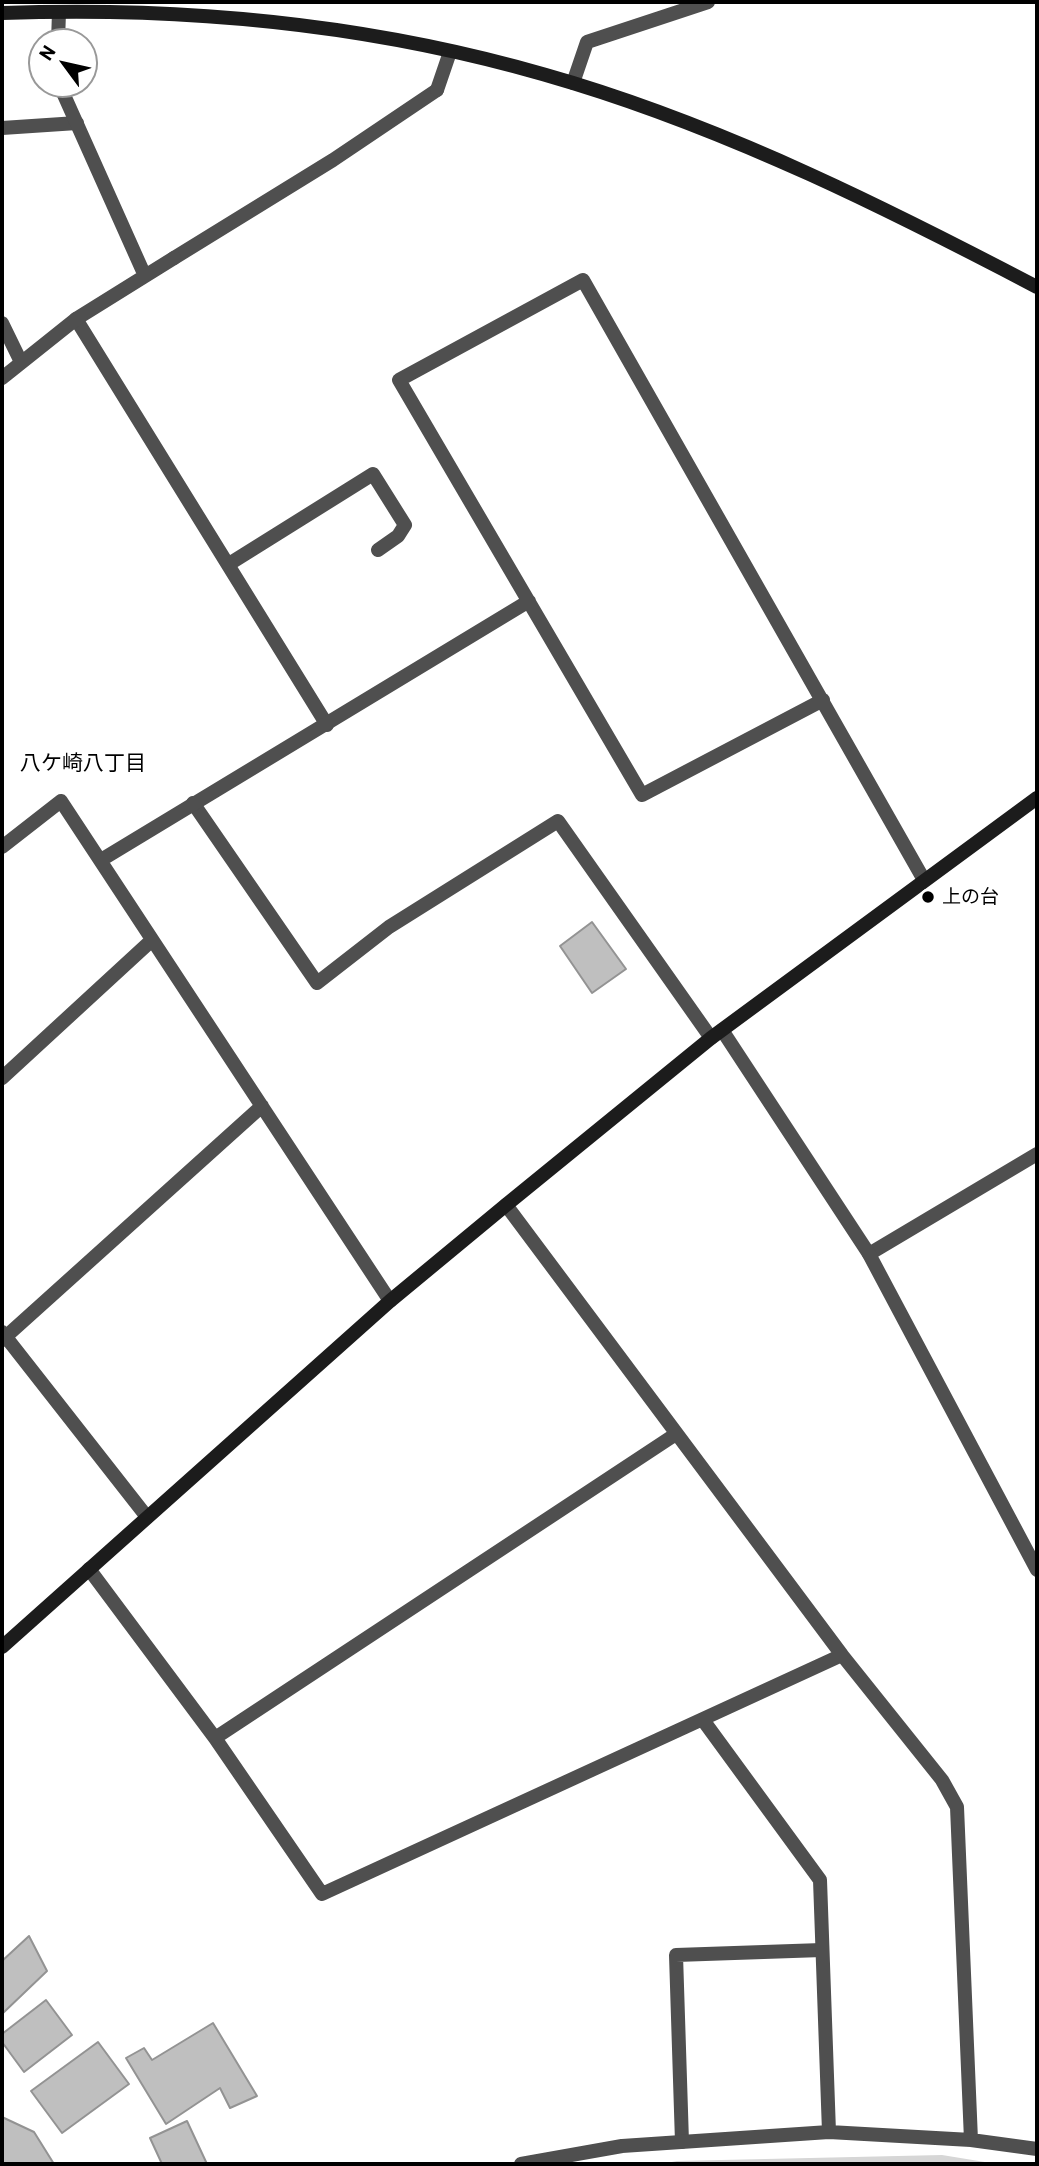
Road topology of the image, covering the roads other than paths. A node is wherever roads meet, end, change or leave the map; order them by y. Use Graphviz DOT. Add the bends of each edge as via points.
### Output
graph roads {
  1 [pos="708,2"];
  2 [pos="58,12"];
  3 [pos="2,13"];
  4 [pos="58,28"];
  5 [pos="450,52"];
  6 [pos="573,83"];
  7 [pos="68,98"];
  8 [pos="76,123"];
  9 [pos="2,128"];
  10 [pos="145,276"];
  11 [pos="1037,287"];
  12 [pos="75,319"];
  13 [pos="2,323"];
  14 [pos="21,362"];
  15 [pos="2,377"];
  16 [pos="378,550"];
  17 [pos="229,564"];
  18 [pos="529,601"];
  19 [pos="823,701"];
  20 [pos="327,725"];
  21 [pos="1037,798"];
  22 [pos="193,803"];
  23 [pos="2,847"];
  24 [pos="101,860"];
  25 [pos="924,880"];
  26 [pos="152,940"];
  27 [pos="716,1034"];
  28 [pos="2,1078"];
  29 [pos="262,1106"];
  30 [pos="1037,1154"];
  31 [pos="506,1205"];
  32 [pos="869,1254"];
  33 [pos="390,1301"];
  34 [pos="3,1336"];
  35 [pos="676,1434"];
  36 [pos="147,1517"];
  37 [pos="89,1569"];
  38 [pos="1037,1570"];
  39 [pos="2,1647"];
  40 [pos="842,1655"];
  41 [pos="703,1720"];
  42 [pos="215,1738"];
  43 [pos="822,1950"];
  44 [pos="829,2132"];
  45 [pos="971,2140"];
  46 [pos="682,2142"];
  47 [pos="1037,2149"];
  48 [pos="521,2164"];
  1 -- 6 [label="street" via="587,43"];
  2 -- 3 [label="street"];
  2 -- 4 [label="street"];
  2 -- 5 [label="street" via="211,15 329,29"];
  5 -- 6 [label="street"];
  5 -- 10 [label="street" via="437,90"];
  6 -- 11 [label="street" via="785,162"];
  7 -- 8 [label="street"];
  8 -- 9 [label="street"];
  8 -- 10 [label="street"];
  10 -- 12 [label="street"];
  12 -- 14 [label="street"];
  12 -- 17 [label="street"];
  13 -- 14 [label="street"];
  14 -- 15 [label="street"];
  16 -- 17 [label="street" via="405,525 373,474"];
  17 -- 20 [label="street"];
  18 -- 19 [label="street" via="642,795"];
  18 -- 19 [label="street" via="399,380 583,280"];
  18 -- 20 [label="street"];
  19 -- 25 [label="street"];
  20 -- 22 [label="street"];
  21 -- 25 [label="street"];
  22 -- 24 [label="street"];
  22 -- 27 [label="street" via="317,983 389,927 558,821"];
  23 -- 24 [label="street" via="61,801"];
  24 -- 26 [label="street"];
  25 -- 27 [label="street"];
  26 -- 28 [label="street"];
  26 -- 29 [label="street"];
  27 -- 31 [label="street"];
  27 -- 32 [label="street"];
  29 -- 33 [label="street"];
  29 -- 34 [label="street"];
  30 -- 32 [label="street"];
  31 -- 33 [label="street"];
  31 -- 35 [label="street"];
  32 -- 38 [label="street"];
  33 -- 36 [label="street"];
  34 -- 36 [label="street"];
  35 -- 40 [label="street"];
  35 -- 42 [label="street"];
  36 -- 37 [label="street"];
  37 -- 39 [label="street"];
  37 -- 42 [label="street"];
  40 -- 41 [label="street"];
  40 -- 45 [label="street" via="942,1780 957,1807"];
  41 -- 42 [label="street" via="322,1894"];
  41 -- 43 [label="street" via="820,1881"];
  43 -- 44 [label="street"];
  43 -- 46 [label="street" via="676,1955"];
  44 -- 45 [label="street"];
  44 -- 46 [label="street"];
  45 -- 47 [label="street"];
  46 -- 48 [label="street" via="622,2146"];
}
